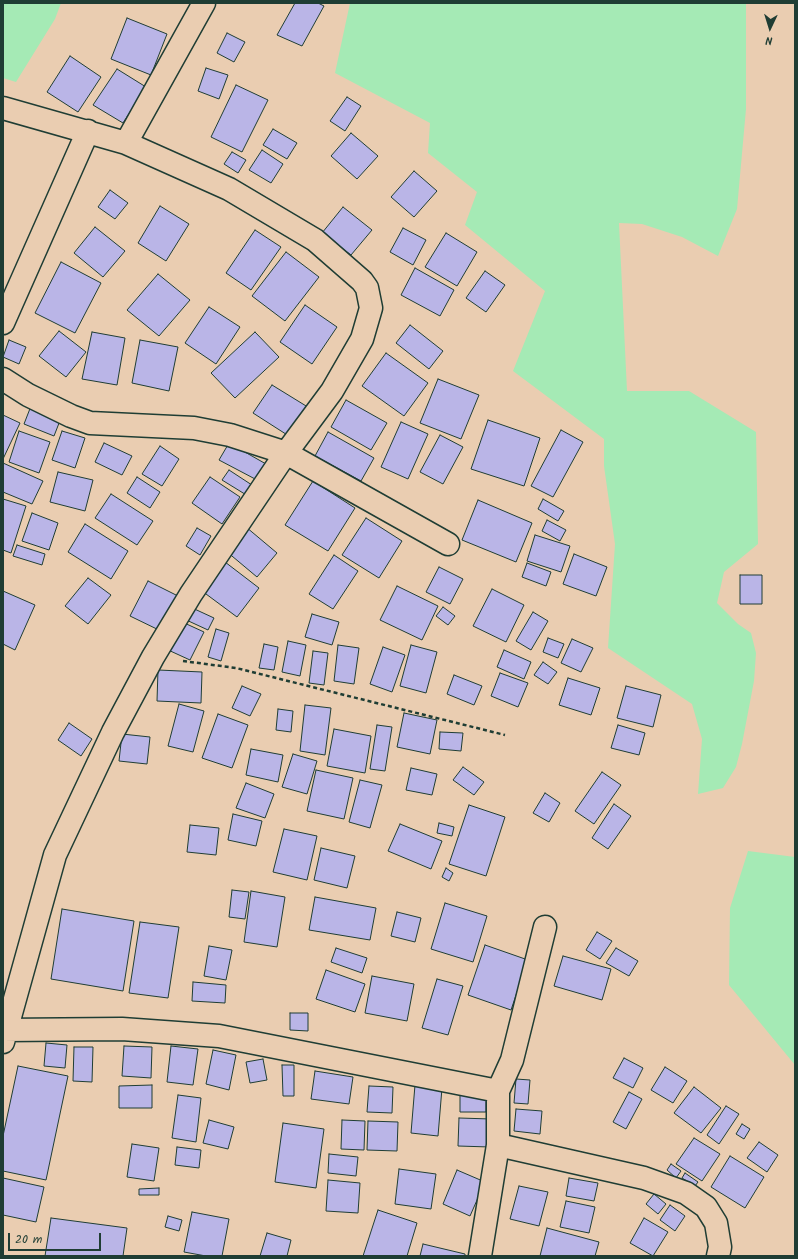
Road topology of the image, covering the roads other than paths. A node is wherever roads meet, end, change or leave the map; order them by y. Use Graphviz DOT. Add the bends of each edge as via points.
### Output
graph roads {
  1 [pos="204,3"];
  2 [pos="3,108"];
  3 [pos="88,131"];
  4 [pos="126,143"];
  5 [pos="3,323"];
  6 [pos="3,379"];
  7 [pos="286,452"];
  8 [pos="448,544"];
  9 [pos="545,927"];
  10 [pos="4,1034"];
  11 [pos="498,1091"];
  12 [pos="498,1145"];
  13 [pos="480,1256"];
  14 [pos="718,1256"];
  1 -- 4 [label="street"];
  2 -- 3 [label="street"];
  3 -- 4 [label="street"];
  3 -- 5 [label="street"];
  4 -- 7 [label="street" via="228,189 315,240 367,288 371,308 362,339 332,391"];
  6 -- 7 [label="street" via="28,395 90,423 194,428 230,435"];
  7 -- 8 [label="street"];
  7 -- 10 [label="street" via="191,594 153,657 113,732 55,855"];
  9 -- 11 [label="street" via="512,1060"];
  10 -- 11 [label="street" via="122,1029 219,1036"];
  11 -- 12 [label="street"];
  12 -- 13 [label="street"];
  12 -- 14 [label="street" via="644,1178 686,1193 706,1207 716,1223 720,1247"];
}
